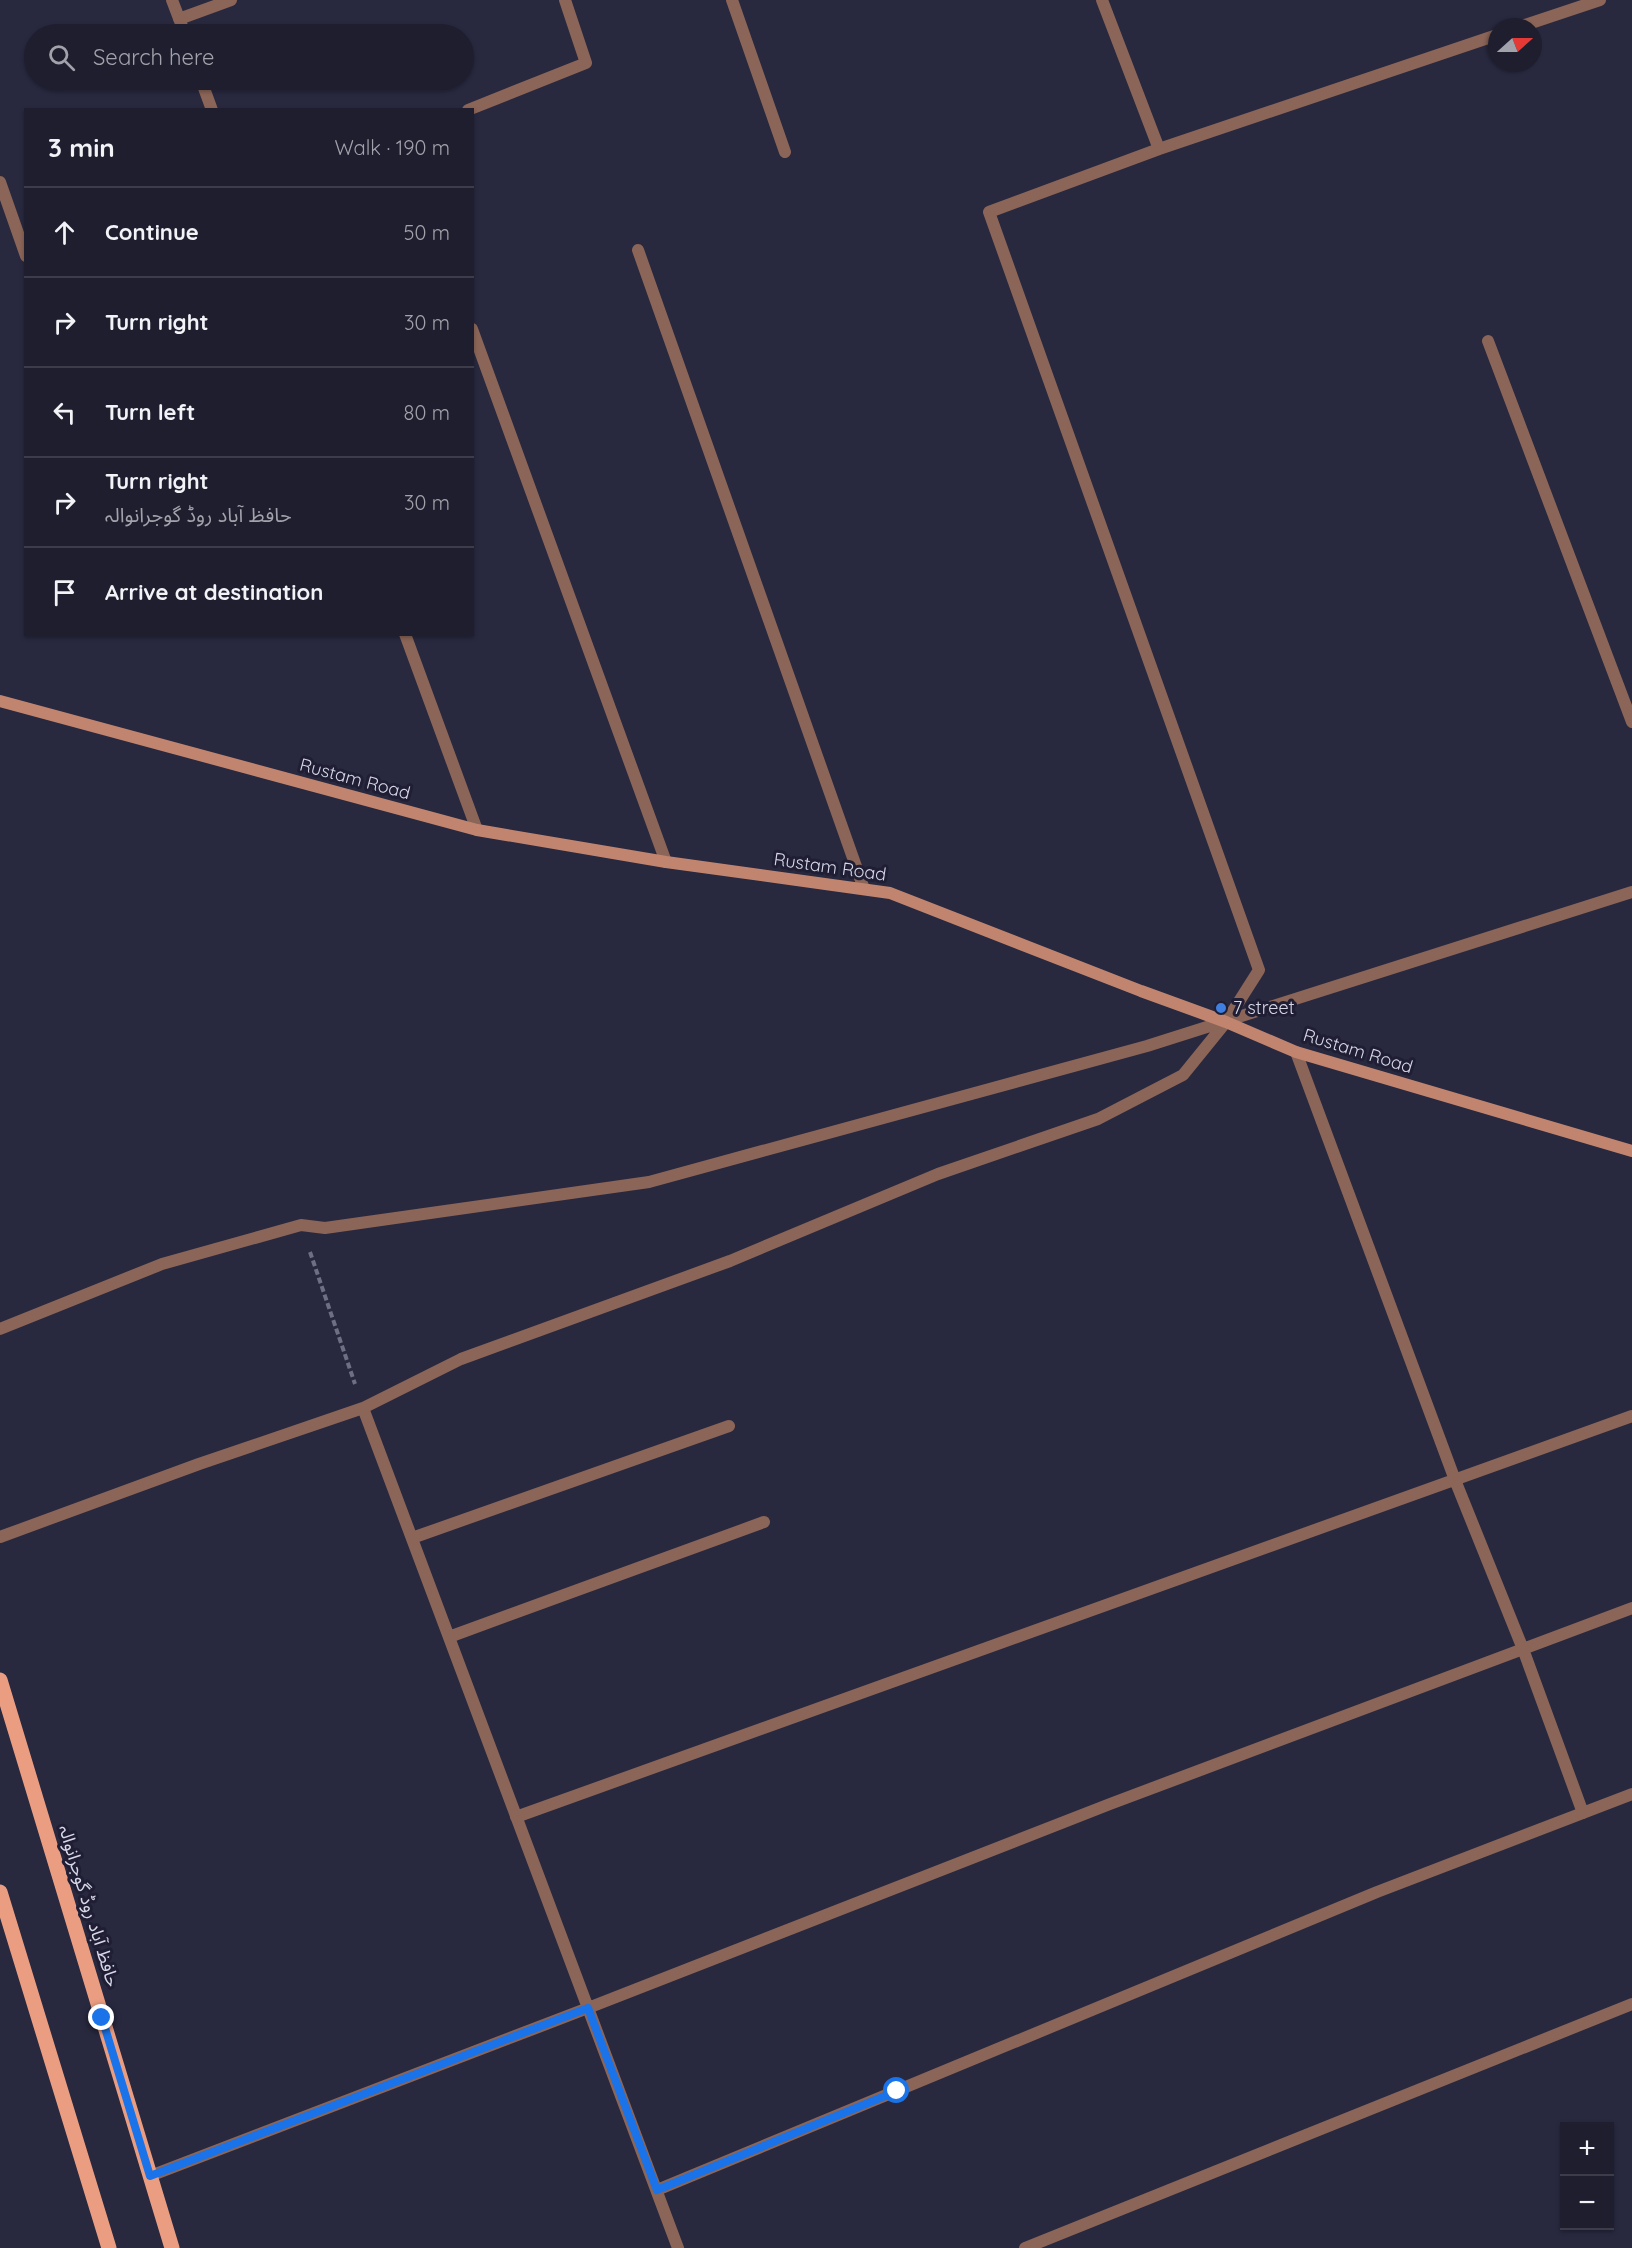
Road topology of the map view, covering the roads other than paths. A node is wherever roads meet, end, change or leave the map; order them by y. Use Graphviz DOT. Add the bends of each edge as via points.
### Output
graph roads {
  1 [pos="172,0"];
  2 [pos="231,0"];
  3 [pos="565,0"];
  4 [pos="732,0"];
  5 [pos="1102,0"];
  6 [pos="1600,0"];
  7 [pos="179,19"];
  8 [pos="1542,19"];
  9 [pos="181,24"];
  10 [pos="1488,37"];
  11 [pos="205,90"];
  12 [pos="211,108"];
  13 [pos="473,108"];
  14 [pos="1158,148"];
  15 [pos="785,152"];
  16 [pos="0,182"];
  17 [pos="24,250"];
  18 [pos="638,250"];
  19 [pos="474,334"];
  20 [pos="1488,341"];
  21 [pos="406,636"];
  22 [pos="0,701"];
  23 [pos="1632,722"];
  24 [pos="477,830"];
  25 [pos="666,862"];
  26 [pos="864,890"];
  27 [pos="1632,892"];
  28 [pos="1226,1022"];
  29 [pos="1296,1052"];
  30 [pos="1632,1151"];
  31 [pos="0,1329"];
  32 [pos="363,1408"];
  33 [pos="1632,1416"];
  34 [pos="729,1426"];
  35 [pos="1455,1480"];
  36 [pos="764,1522"];
  37 [pos="0,1537"];
  38 [pos="412,1538"];
  39 [pos="1632,1608"];
  40 [pos="449,1637"];
  41 [pos="1522,1649"];
  42 [pos="0,1680"];
  43 [pos="1632,1794"];
  44 [pos="1583,1813"];
  45 [pos="516,1817"];
  46 [pos="0,1892"];
  47 [pos="1632,2004"];
  48 [pos="588,2008"];
  49 [pos="150,2176"];
  50 [pos="657,2190"];
  51 [pos="109,2248"];
  52 [pos="172,2248"];
  53 [pos="678,2248"];
  54 [pos="1025,2248"];
  1 -- 7 [label="street"];
  2 -- 7 [label="street"];
  3 -- 13 [label="street" via="586,63"];
  4 -- 15 [label="street"];
  5 -- 14 [label="street"];
  6 -- 8 [label="street"];
  7 -- 9 [label="street"];
  10 -- 14 [label="street"];
  11 -- 12 [label="street"];
  14 -- 28 [label="street" via="990,212 1259,970"];
  16 -- 17 [label="street"];
  18 -- 26 [label="street"];
  19 -- 25 [label="street"];
  20 -- 23 [label="street"];
  21 -- 24 [label="street"];
  22 -- 24 [label="street, Rustam Road"];
  24 -- 25 [label="street, Rustam Road"];
  25 -- 26 [label="street, Rustam Road"];
  26 -- 28 [label="street, Rustam Road" via="890,893"];
  27 -- 28 [label="street"];
  28 -- 29 [label="street, Rustam Road"];
  28 -- 31 [label="street" via="649,1182 325,1228 301,1225 162,1264"];
  28 -- 32 [label="street" via="1183,1075 1098,1119 938,1174 730,1261 461,1359"];
  29 -- 30 [label="street, Rustam Road"];
  29 -- 35 [label="street"];
  32 -- 37 [label="street"];
  32 -- 38 [label="street"];
  33 -- 35 [label="street"];
  34 -- 38 [label="street"];
  35 -- 41 [label="street"];
  35 -- 45 [label="street"];
  36 -- 40 [label="street"];
  38 -- 40 [label="street"];
  39 -- 41 [label="street"];
  40 -- 45 [label="street"];
  41 -- 44 [label="street"];
  41 -- 48 [label="street" via="1110,1804"];
  42 -- 49 [label="main road, حافظ آباد روڈ گوجرانوالہ"];
  43 -- 44 [label="street"];
  44 -- 50 [label="street" via="1377,1892"];
  45 -- 48 [label="street"];
  46 -- 51 [label="main road"];
  47 -- 54 [label="street"];
  48 -- 49 [label="street"];
  48 -- 50 [label="street"];
  49 -- 52 [label="main road, حافظ آباد روڈ گوجرانوالہ"];
  50 -- 53 [label="street"];
}
